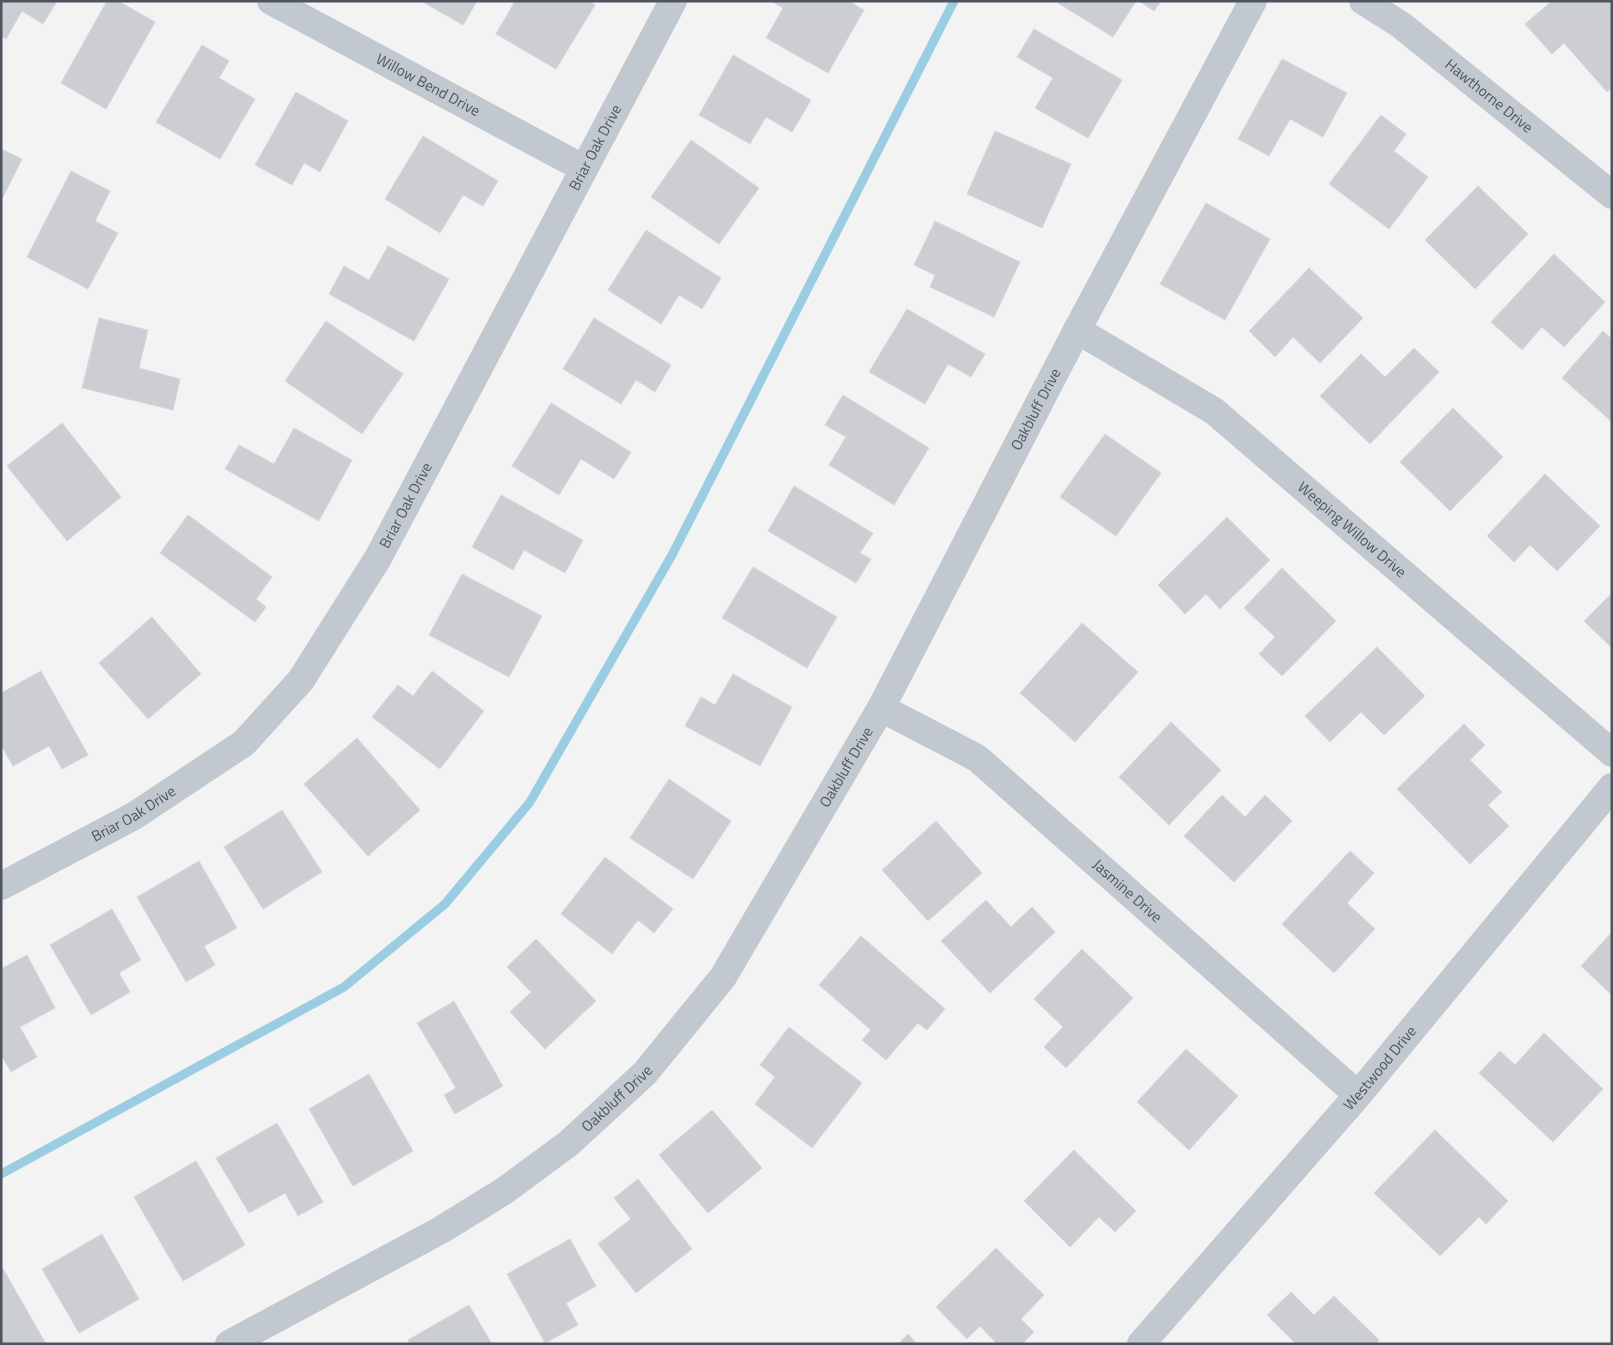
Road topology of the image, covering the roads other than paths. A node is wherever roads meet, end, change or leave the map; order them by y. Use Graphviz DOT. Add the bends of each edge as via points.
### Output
graph roads {
  1 [pos="271,1"];
  2 [pos="673,1"];
  3 [pos="1253,1"];
  4 [pos="1363,1"];
  5 [pos="583,168"];
  6 [pos="1612,196"];
  7 [pos="1076,330"];
  8 [pos="881,708"];
  9 [pos="1612,753"];
  10 [pos="1612,787"];
  11 [pos="1,886"];
  12 [pos="1358,1095"];
  13 [pos="229,1344"];
  14 [pos="1140,1344"];
  1 -- 5 [label="street, Willow Bend Drive"];
  2 -- 5 [label="street, Briar Oak Drive"];
  3 -- 7 [label="street, Oakbluff Drive"];
  4 -- 6 [label="street, Hawthorne Drive" via="1401,25"];
  5 -- 11 [label="street, Briar Oak Drive" via="378,558 301,680 244,743 134,816"];
  7 -- 8 [label="street, Oakbluff Drive"];
  7 -- 9 [label="street, Weeping Willow Drive" via="1214,411"];
  8 -- 12 [label="street, Jasmine Drive" via="976,758"];
  8 -- 13 [label="street, Oakbluff Drive" via="723,977 645,1073 569,1143 493,1198 441,1230"];
  10 -- 12 [label="street, Westwood Drive"];
  12 -- 14 [label="street, Westwood Drive"];
}
